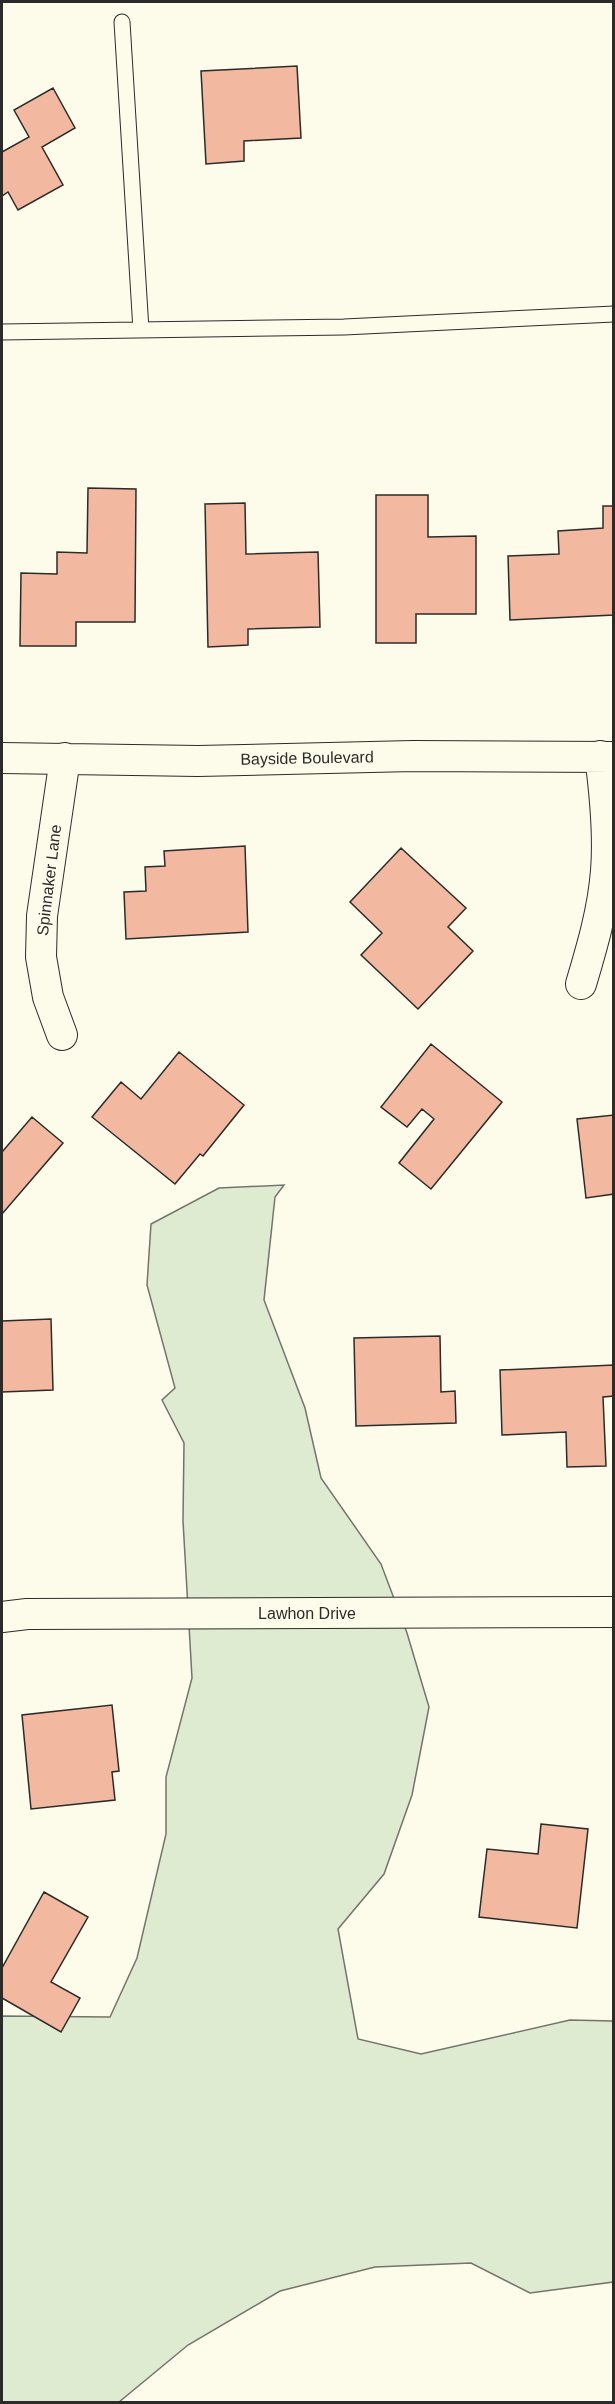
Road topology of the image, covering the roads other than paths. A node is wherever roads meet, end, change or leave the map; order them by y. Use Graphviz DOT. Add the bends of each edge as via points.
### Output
graph roads {
  1 [pos="122,22"];
  2 [pos="614,314"];
  3 [pos="141,330"];
  4 [pos="2,332"];
  5 [pos="607,757"];
  6 [pos="2,758"];
  7 [pos="65,758"];
  8 [pos="581,984"];
  9 [pos="62,1035"];
  10 [pos="614,1612"];
  11 [pos="2,1617"];
  1 -- 3 [label="lane"];
  2 -- 3 [label="lane" via="344,327"];
  3 -- 4 [label="lane"];
  5 -- 7 [label="street, Bayside Boulevard" via="198,761"];
  5 -- 8 [label="street" via="606,872 594,940"];
  6 -- 7 [label="street, Bayside Boulevard"];
  7 -- 9 [label="street, Spinnaker Lane" via="42,916 41,957 48,997"];
  10 -- 11 [label="street, Lawhon Drive"];
}
